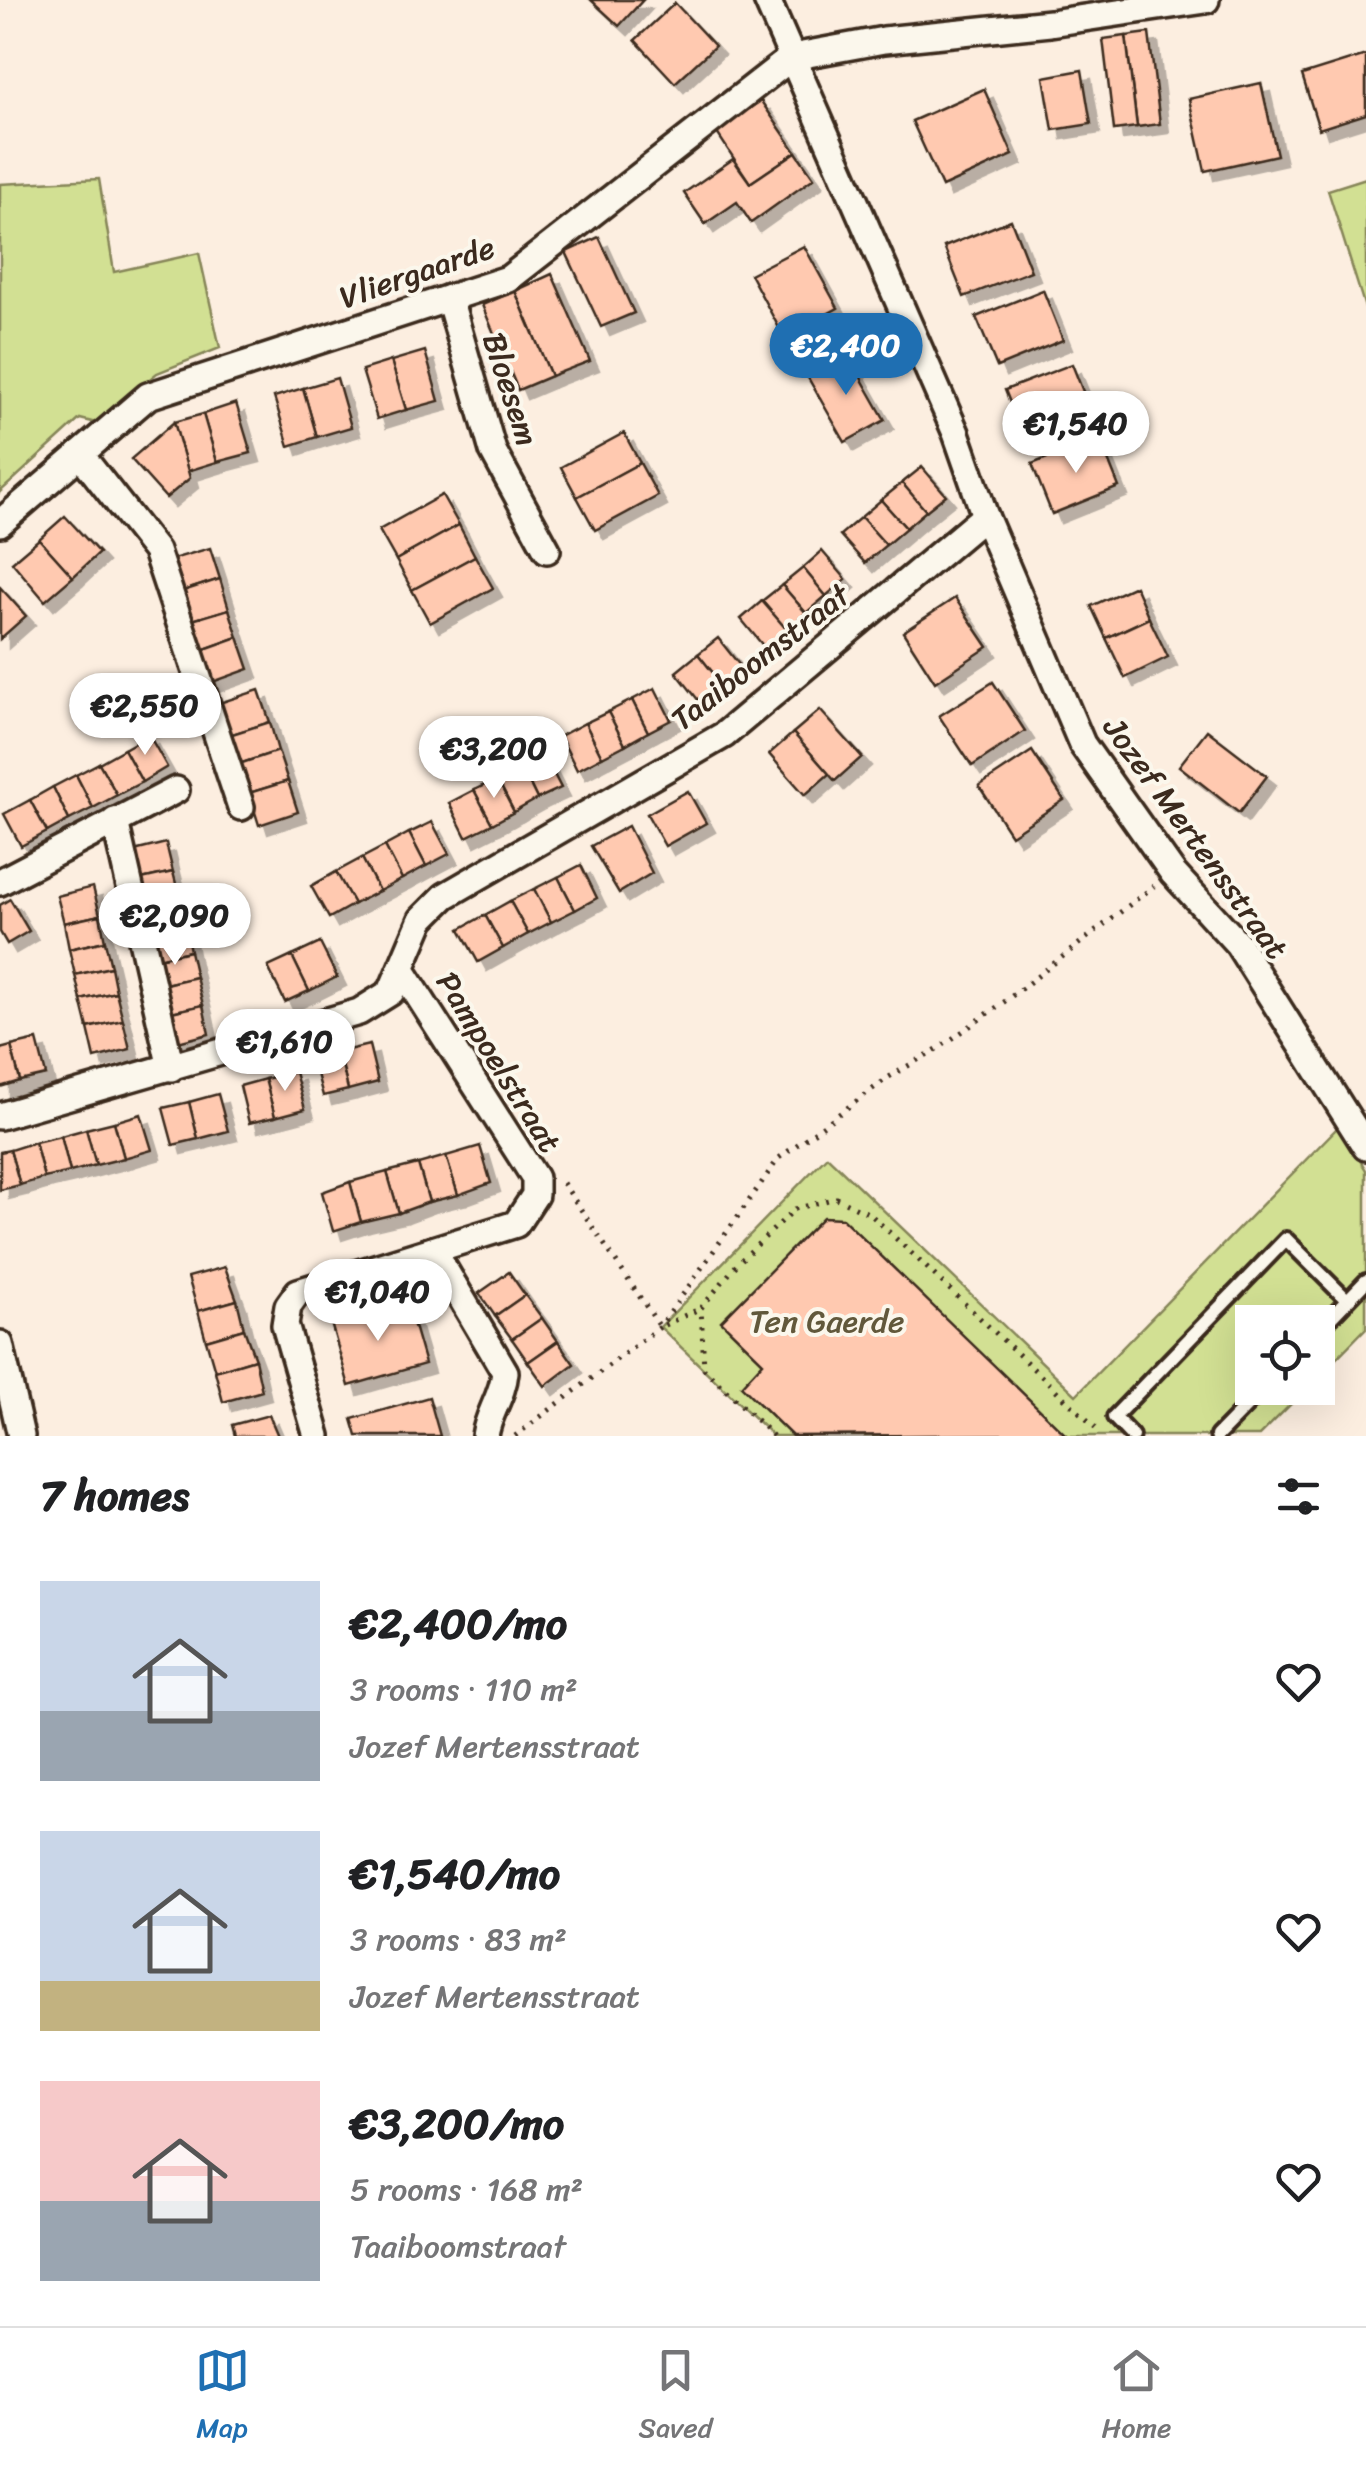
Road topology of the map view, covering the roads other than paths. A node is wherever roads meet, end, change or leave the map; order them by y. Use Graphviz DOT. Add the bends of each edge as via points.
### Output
graph roads {
  1 [pos="767,0"];
  2 [pos="1206,0"];
  3 [pos="792,57"];
  4 [pos="449,298"];
  5 [pos="80,454"];
  6 [pos="984,516"];
  7 [pos="0,522"];
  8 [pos="548,550"];
  9 [pos="176,790"];
  10 [pos="241,807"];
  11 [pos="116,821"];
  12 [pos="0,882"];
  13 [pos="402,970"];
  14 [pos="171,1068"];
  15 [pos="0,1116"];
  16 [pos="1366,1147"];
  17 [pos="433,1250"];
  18 [pos="1366,1281"];
  19 [pos="1348,1300"];
  20 [pos="1335,1313"];
  21 [pos="0,1344"];
  22 [pos="1247,1405"];
  23 [pos="21,1436"];
  24 [pos="317,1436"];
  25 [pos="485,1436"];
  26 [pos="1132,1436"];
  27 [pos="1217,1436"];
  1 -- 3 [label="street, Jozef Mertensstraat"];
  2 -- 3 [label="street"];
  3 -- 4 [label="street, Vliergaarde" via="508,279"];
  3 -- 6 [label="street, Jozef Mertensstraat" via="956,433"];
  4 -- 5 [label="street, Vliergaarde" via="148,396"];
  4 -- 8 [label="street, Bloesem" via="493,451"];
  5 -- 7 [label="street, Vliergaarde"];
  5 -- 10 [label="street" via="156,550"];
  6 -- 13 [label="street, Taaiboomstraat" via="724,735 445,896 422,919"];
  6 -- 16 [label="street, Jozef Mertensstraat" via="1082,744 1173,873 1238,944"];
  9 -- 11 [label="street"];
  11 -- 12 [label="street"];
  11 -- 14 [label="street"];
  13 -- 14 [label="street, Taaiboomstraat" via="391,992 359,1012"];
  13 -- 17 [label="street, Pampoelstraat" via="535,1178 535,1195 516,1224"];
  14 -- 15 [label="street, Taaiboomstraat"];
  17 -- 24 [label="street, Pampoelstraat" via="310,1286 288,1306 285,1326"];
  17 -- 25 [label="street" via="505,1372"];
  18 -- 19 [label="lane"];
  19 -- 20 [label="lane"];
  19 -- 26 [label="lane" via="1286,1239 1114,1417"];
  21 -- 23 [label="street"];
  22 -- 27 [label="lane"];
}
